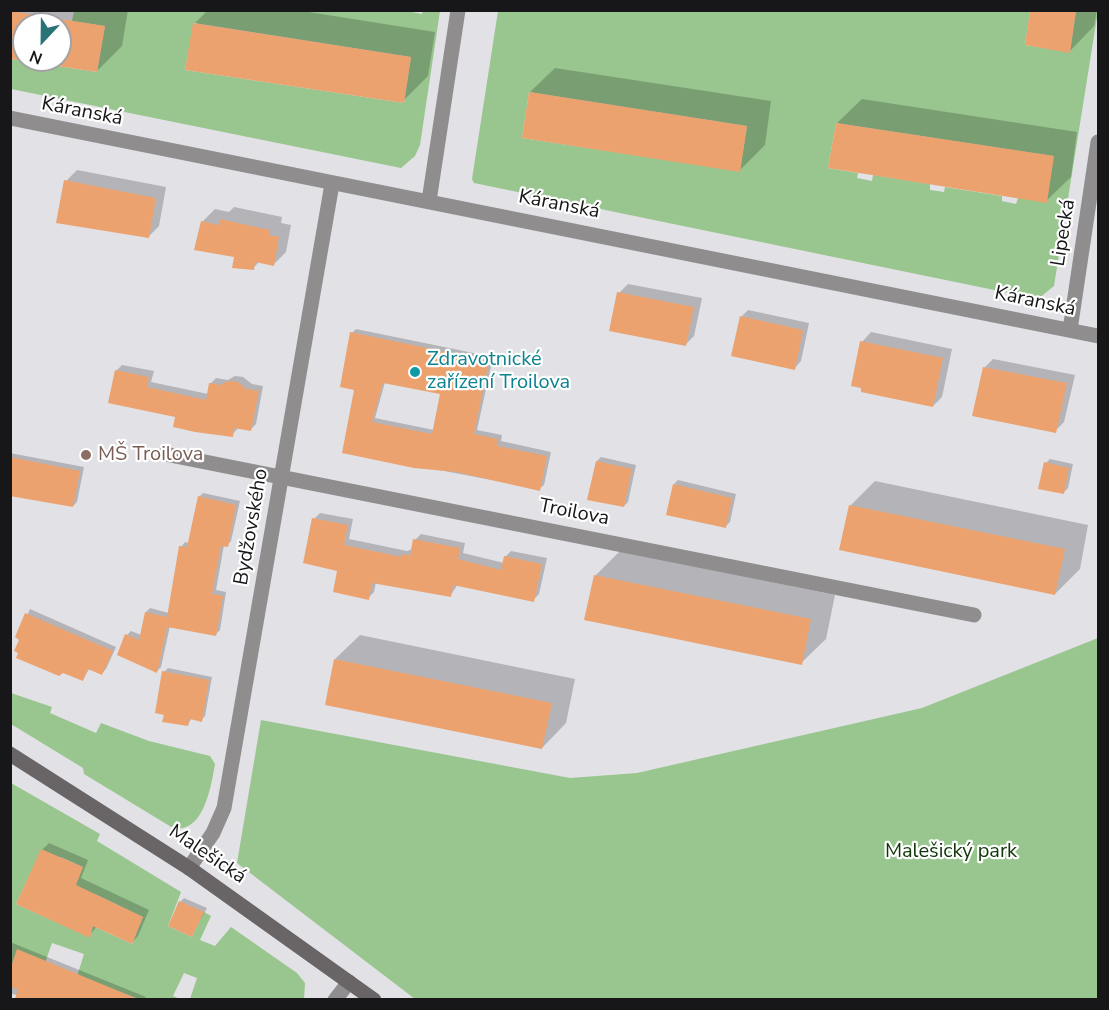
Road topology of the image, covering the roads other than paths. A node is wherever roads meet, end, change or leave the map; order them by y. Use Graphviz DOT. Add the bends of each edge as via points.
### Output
graph roads {
  1 [pos="458,10"];
  2 [pos="10,118"];
  3 [pos="1098,142"];
  4 [pos="332,184"];
  5 [pos="429,201"];
  6 [pos="1070,330"];
  7 [pos="1098,336"];
  8 [pos="165,454"];
  9 [pos="283,477"];
  10 [pos="974,615"];
  11 [pos="10,754"];
  12 [pos="189,868"];
  13 [pos="349,982"];
  14 [pos="335,999"];
  15 [pos="374,999"];
  1 -- 5 [label="street"];
  2 -- 4 [label="street, Káranská"];
  3 -- 6 [label="street, Lipecká"];
  4 -- 5 [label="street, Káranská"];
  4 -- 9 [label="street, Bydžovského"];
  5 -- 6 [label="street, Káranská"];
  6 -- 7 [label="street, Káranská"];
  8 -- 9 [label="street, Troilova"];
  9 -- 10 [label="street, Troilova"];
  9 -- 12 [label="street, Bydžovského" via="224,808 213,833"];
  11 -- 12 [label="street, Malešická"];
  12 -- 13 [label="street, Malešická"];
  13 -- 14 [label="street"];
  13 -- 15 [label="street, Malešická"];
}
